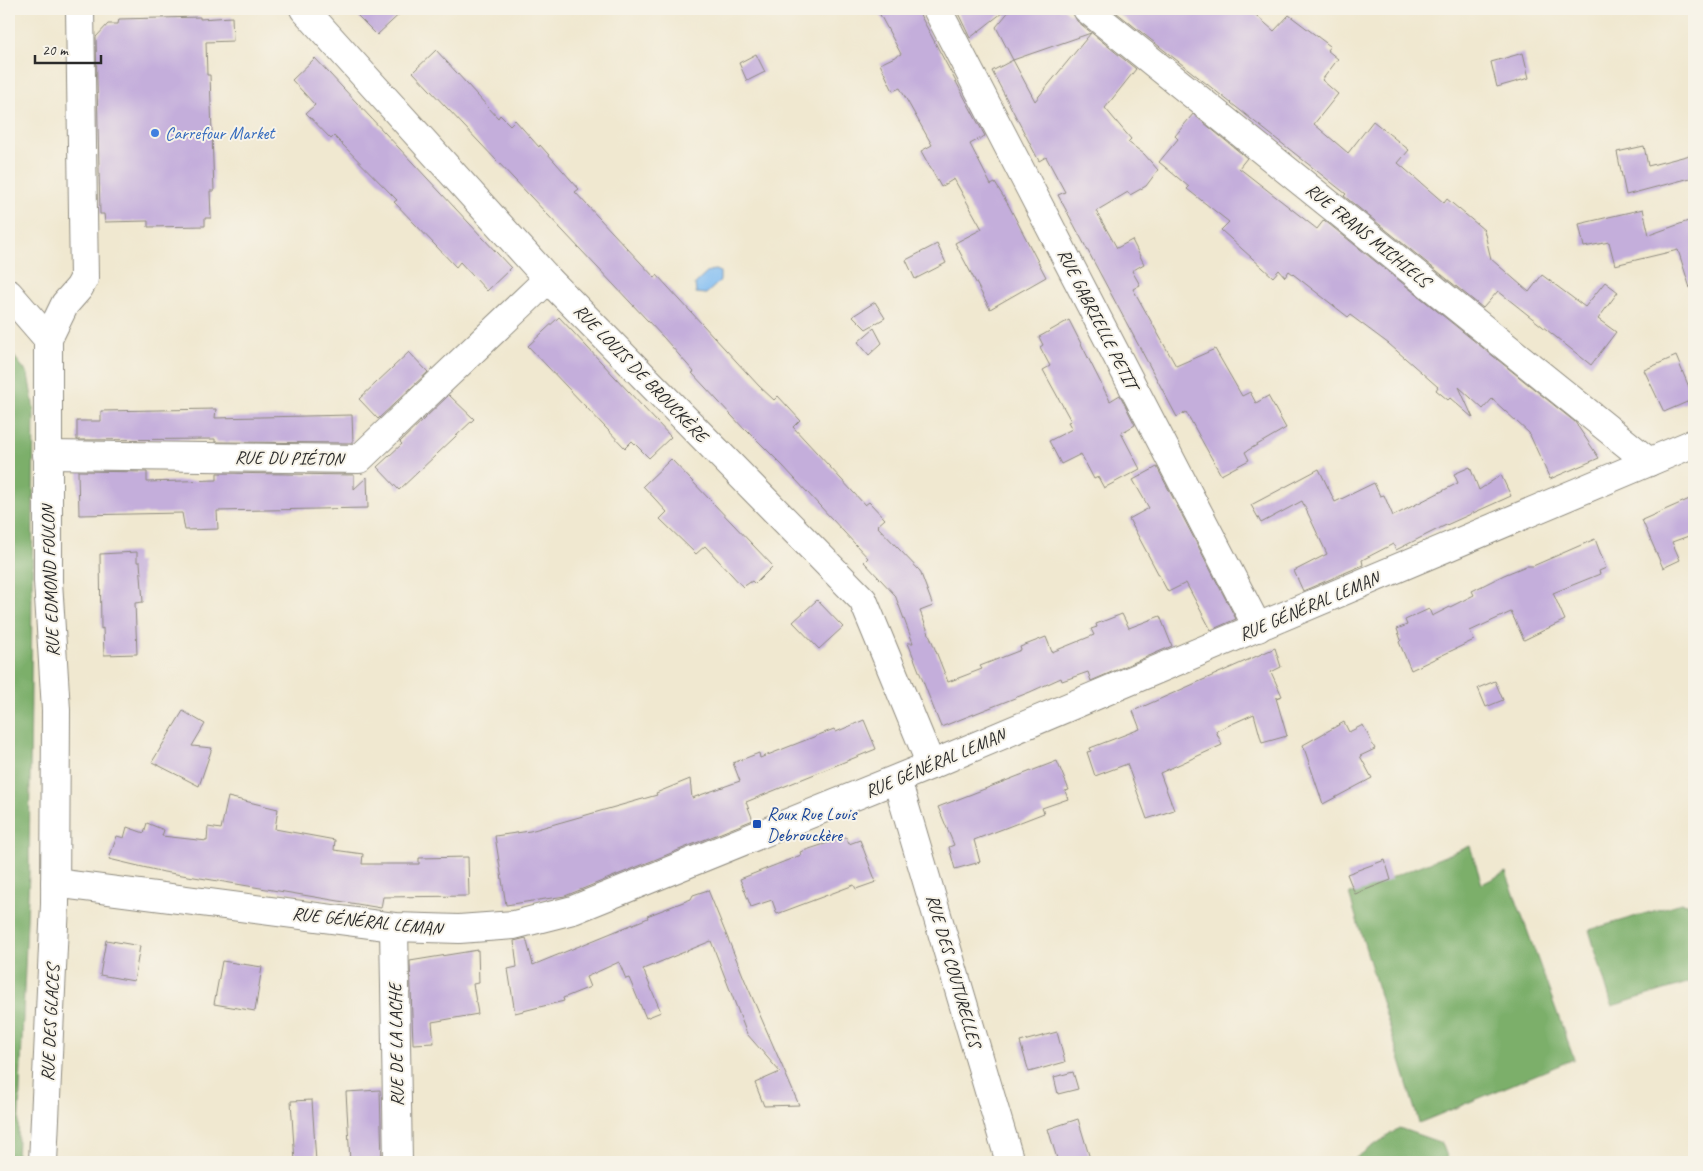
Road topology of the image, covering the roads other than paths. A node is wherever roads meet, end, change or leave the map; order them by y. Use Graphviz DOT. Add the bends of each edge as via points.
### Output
graph roads {
  1 [pos="80,9"];
  2 [pos="304,9"];
  3 [pos="1087,9"];
  4 [pos="938,10"];
  5 [pos="548,279"];
  6 [pos="9,294"];
  7 [pos="48,339"];
  8 [pos="1694,443"];
  9 [pos="47,455"];
  10 [pos="1649,462"];
  11 [pos="1258,628"];
  12 [pos="932,765"];
  13 [pos="897,780"];
  14 [pos="55,883"];
  15 [pos="394,927"];
  16 [pos="43,1162"];
  17 [pos="398,1162"];
  18 [pos="1010,1162"];
  1 -- 7 [label="street" via="84,279 64,304"];
  2 -- 5 [label="street, RUE LOUIS DE BROUCKÈRE"];
  3 -- 10 [label="street, RUE FRANS MICHIELS"];
  4 -- 11 [label="street, RUE GABRIELLE PETIT"];
  5 -- 9 [label="street, RUE DU PIÉTON" via="359,459"];
  5 -- 12 [label="street, RUE LOUIS DE BROUCKÈRE" via="864,600"];
  6 -- 7 [label="street"];
  7 -- 9 [label="street, RUE EDMOND FOULON"];
  8 -- 10 [label="street, RUE GÉNÉRAL LEMAN"];
  9 -- 14 [label="street, RUE EDMOND FOULON" via="48,581 56,710"];
  10 -- 11 [label="street, RUE GÉNÉRAL LEMAN"];
  11 -- 12 [label="street, RUE GÉNÉRAL LEMAN"];
  12 -- 13 [label="street, RUE GÉNÉRAL LEMAN"];
  13 -- 15 [label="street, RUE GÉNÉRAL LEMAN" via="573,910 514,925 460,929"];
  13 -- 18 [label="street, RUE DES COUTURELLES"];
  14 -- 15 [label="street, RUE GÉNÉRAL LEMAN"];
  14 -- 16 [label="street, RUE DES GLACES"];
  15 -- 17 [label="street, RUE DE LA LACHE"];
}
